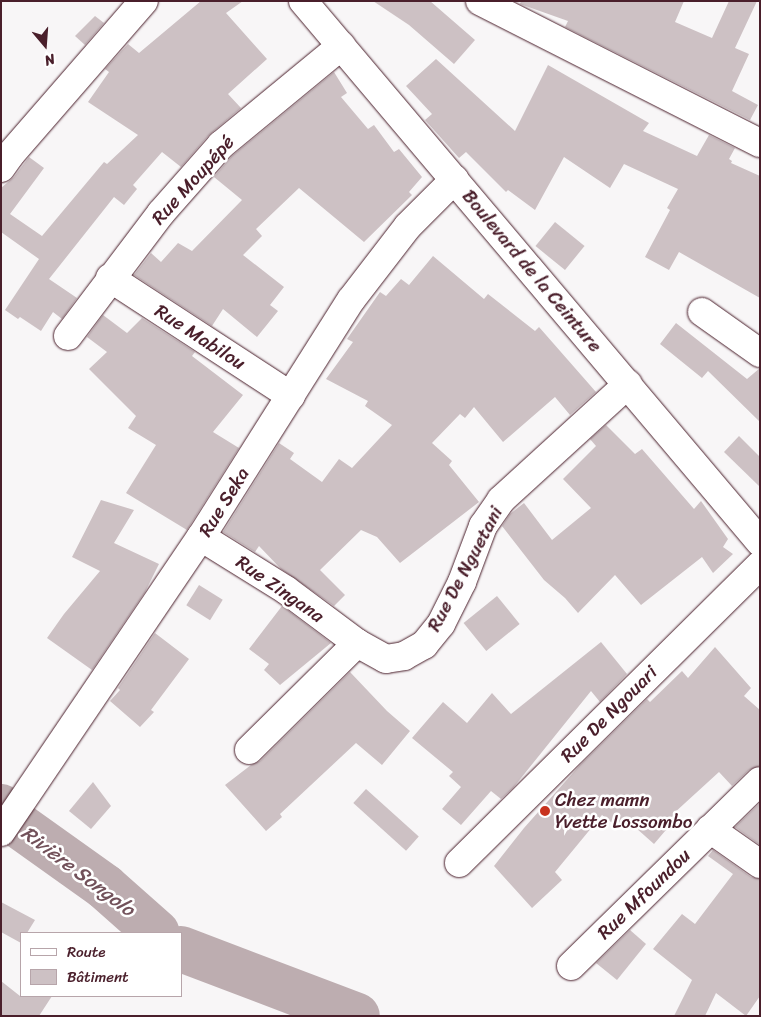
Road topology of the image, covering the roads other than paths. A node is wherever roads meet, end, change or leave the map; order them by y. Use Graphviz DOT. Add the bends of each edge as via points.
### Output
graph roads {
  1 [pos="144,1"];
  2 [pos="303,1"];
  3 [pos="480,1"];
  4 [pos="341,46"];
  5 [pos="760,143"];
  6 [pos="1,168"];
  7 [pos="455,179"];
  8 [pos="110,278"];
  9 [pos="702,312"];
  10 [pos="68,336"];
  11 [pos="760,353"];
  12 [pos="628,384"];
  13 [pos="291,396"];
  14 [pos="201,538"];
  15 [pos="760,542"];
  16 [pos="760,565"];
  17 [pos="357,643"];
  18 [pos="249,750"];
  19 [pos="760,781"];
  20 [pos="710,829"];
  21 [pos="2,830"];
  22 [pos="459,863"];
  23 [pos="760,864"];
  24 [pos="571,966"];
  1 -- 6 [label="street"];
  2 -- 4 [label="street, Boulevard de la Ceinture"];
  3 -- 5 [label="street"];
  4 -- 7 [label="street, Boulevard de la Ceinture"];
  4 -- 8 [label="street, Rue Moupépé" via="221,145"];
  7 -- 12 [label="street, Boulevard de la Ceinture"];
  7 -- 13 [label="street, Rue Seka" via="408,226 363,285"];
  8 -- 10 [label="street, Rue Moupépé"];
  8 -- 13 [label="street, Rue Mabilou"];
  9 -- 11 [label="street"];
  12 -- 15 [label="street, Boulevard de la Ceinture"];
  12 -- 17 [label="street, Rue De Nguetani" via="501,500 483,526 462,582 441,624 424,645 404,656 386,659"];
  13 -- 14 [label="street, Rue Seka"];
  14 -- 17 [label="street, Rue Zingana" via="286,590"];
  14 -- 21 [label="street, Rue Seka"];
  16 -- 22 [label="street, Rue De Ngouari"];
  17 -- 18 [label="street"];
  19 -- 20 [label="street, Rue Mfoundou"];
  20 -- 23 [label="street"];
  20 -- 24 [label="street, Rue Mfoundou"];
}
